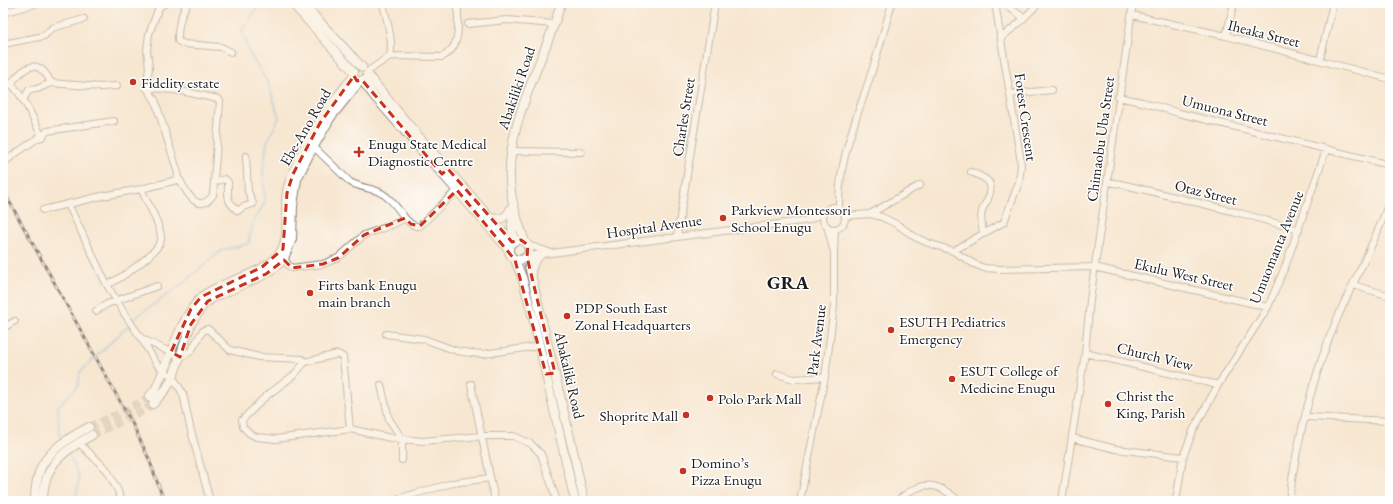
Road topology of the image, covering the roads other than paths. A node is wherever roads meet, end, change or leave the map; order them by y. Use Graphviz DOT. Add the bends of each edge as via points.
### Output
graph roads {
  1 [pos="38,3"];
  2 [pos="166,3"];
  3 [pos="187,3"];
  4 [pos="292,3"];
  5 [pos="302,3"];
  6 [pos="383,3"];
  7 [pos="458,3"];
  8 [pos="561,3"];
  9 [pos="715,3"];
  10 [pos="892,3"];
  11 [pos="995,3"];
  12 [pos="1003,3"];
  13 [pos="1039,3"];
  14 [pos="1133,3"];
  15 [pos="1234,3"];
  16 [pos="1334,3"];
  17 [pos="3,13"];
  18 [pos="1132,15"];
  19 [pos="1024,18"];
  20 [pos="84,19"];
  21 [pos="468,24"];
  22 [pos="554,24"];
  23 [pos="1226,36"];
  24 [pos="1000,38"];
  25 [pos="3,44"];
  26 [pos="231,52"];
  27 [pos="390,56"];
  28 [pos="1320,60"];
  29 [pos="361,75"];
  30 [pos="1390,79"];
  31 [pos="51,82"];
  32 [pos="3,83"];
  33 [pos="11,84"];
  34 [pos="117,86"];
  35 [pos="146,87"];
  36 [pos="1052,90"];
  37 [pos="1010,94"];
  38 [pos="1118,97"];
  39 [pos="23,100"];
  40 [pos="114,121"];
  41 [pos="42,137"];
  42 [pos="314,147"];
  43 [pos="1326,150"];
  44 [pos="510,151"];
  45 [pos="581,152"];
  46 [pos="246,156"];
  47 [pos="3,164"];
  48 [pos="1390,165"];
  49 [pos="445,171"];
  50 [pos="971,172"];
  51 [pos="177,180"];
  52 [pos="214,182"];
  53 [pos="1107,182"];
  54 [pos="920,185"];
  55 [pos="141,189"];
  56 [pos="457,190"];
  57 [pos="1390,202"];
  58 [pos="68,204"];
  59 [pos="513,207"];
  60 [pos="836,207"];
  61 [pos="43,210"];
  62 [pos="824,212"];
  63 [pos="870,214"];
  64 [pos="845,216"];
  65 [pos="405,218"];
  66 [pos="490,218"];
  67 [pos="809,220"];
  68 [pos="825,225"];
  69 [pos="835,229"];
  70 [pos="1299,230"];
  71 [pos="983,233"];
  72 [pos="677,236"];
  73 [pos="513,242"];
  74 [pos="527,244"];
  75 [pos="509,250"];
  76 [pos="953,251"];
  77 [pos="834,252"];
  78 [pos="551,253"];
  79 [pos="541,254"];
  80 [pos="527,256"];
  81 [pos="284,258"];
  82 [pos="515,260"];
  83 [pos="1094,267"];
  84 [pos="531,271"];
  85 [pos="108,285"];
  86 [pos="1353,285"];
  87 [pos="157,286"];
  88 [pos="1390,296"];
  89 [pos="116,300"];
  90 [pos="1268,307"];
  91 [pos="96,311"];
  92 [pos="15,321"];
  93 [pos="3,328"];
  94 [pos="386,334"];
  95 [pos="141,338"];
  96 [pos="540,346"];
  97 [pos="171,352"];
  98 [pos="1085,353"];
  99 [pos="180,357"];
  100 [pos="305,362"];
  101 [pos="164,371"];
  102 [pos="555,373"];
  103 [pos="546,374"];
  104 [pos="777,374"];
  105 [pos="173,377"];
  106 [pos="825,377"];
  107 [pos="471,384"];
  108 [pos="382,385"];
  109 [pos="1218,385"];
  110 [pos="1306,417"];
  111 [pos="1390,421"];
  112 [pos="350,429"];
  113 [pos="482,436"];
  114 [pos="1072,438"];
  115 [pos="402,439"];
  116 [pos="78,442"];
  117 [pos="66,446"];
  118 [pos="1183,458"];
  119 [pos="402,460"];
  120 [pos="490,478"];
  121 [pos="394,500"];
  122 [pos="35,501"];
  123 [pos="43,501"];
  124 [pos="120,501"];
  125 [pos="210,501"];
  126 [pos="495,501"];
  127 [pos="557,501"];
  128 [pos="575,501"];
  129 [pos="584,501"];
  130 [pos="800,501"];
  131 [pos="897,501"];
  132 [pos="959,501"];
  133 [pos="1062,501"];
  134 [pos="1176,501"];
  135 [pos="1289,501"];
  1 -- 17 [label="street"];
  2 -- 35 [label="street" via="159,7 149,34"];
  3 -- 26 [label="street" via="178,30 178,40 184,44 221,47"];
  4 -- 29 [label="main road"];
  5 -- 29 [label="main road"];
  6 -- 27 [label="street" via="391,45"];
  7 -- 27 [label="street" via="457,42 450,53 442,57"];
  8 -- 22 [label="main road, Abakiliki Road"];
  9 -- 72 [label="street, Charles Street"];
  10 -- 60 [label="street" via="870,78 847,142"];
  11 -- 24 [label="street, Forest Crescent"];
  12 -- 19 [label="street"];
  13 -- 19 [label="street"];
  14 -- 18 [label="street, Chimaobu Uba Street"];
  15 -- 23 [label="street"];
  16 -- 28 [label="street"];
  18 -- 23 [label="street, Iheaka Street"];
  18 -- 38 [label="street, Chimaobu Uba Street"];
  19 -- 24 [label="street"];
  20 -- 25 [label="street" via="52,28 44,36"];
  21 -- 22 [label="street" via="507,20"];
  22 -- 44 [label="main road, Abakiliki Road" via="517,123"];
  23 -- 28 [label="street, Iheaka Street"];
  24 -- 37 [label="street, Forest Crescent"];
  27 -- 29 [label="street"];
  28 -- 30 [label="street, Iheaka Street"];
  29 -- 42 [label="main road, Ebe-Ano Road" via="331,117"];
  29 -- 49 [label="main road" via="374,96"];
  29 -- 97 [label="main road, Ebe-Ano Road" via="337,98 305,147 293,174 286,199 285,237 282,249 274,260 202,297 191,309"];
  31 -- 33 [label="street" via="38,66 30,66 17,75"];
  31 -- 34 [label="street"];
  31 -- 39 [label="street" via="29,90"];
  32 -- 33 [label="street"];
  33 -- 39 [label="street"];
  35 -- 51 [label="street" via="155,100 178,173"];
  35 -- 52 [label="street" via="181,91 220,101"];
  36 -- 37 [label="street"];
  37 -- 71 [label="street, Forest Crescent" via="1020,156 1020,176 1004,222"];
  38 -- 43 [label="street, Umuona Street"];
  38 -- 53 [label="street, Chimaobu Uba Street"];
  39 -- 41 [label="street"];
  40 -- 41 [label="street" via="47,131"];
  41 -- 47 [label="street"];
  42 -- 65 [label="street" via="350,182 386,196"];
  42 -- 81 [label="main road, Ebe-Ano Road" via="295,185 292,239"];
  43 -- 48 [label="street, Umuona Street"];
  43 -- 70 [label="street, Umuomanta Avenue"];
  44 -- 45 [label="street"];
  44 -- 59 [label="main road, Abakiliki Road"];
  46 -- 52 [label="street" via="248,191 253,204 238,211 229,204 228,182 225,179"];
  49 -- 56 [label="main road"];
  49 -- 66 [label="main road"];
  50 -- 71 [label="street" via="988,181 990,186 981,216"];
  51 -- 52 [label="street" via="180,180 192,199 204,204 213,195"];
  51 -- 55 [label="street"];
  53 -- 70 [label="street, Otaz Street" via="1240,213"];
  53 -- 83 [label="street, Chimaobu Uba Street"];
  54 -- 63 [label="street"];
  55 -- 58 [label="street"];
  55 -- 85 [label="street" via="160,231 161,240 158,246 131,271"];
  56 -- 65 [label="street" via="420,226 416,227"];
  56 -- 75 [label="main road"];
  57 -- 86 [label="street"];
  58 -- 61 [label="street"];
  58 -- 85 [label="street"];
  59 -- 66 [label="main road" via="504,218"];
  59 -- 73 [label="main road"];
  59 -- 74 [label="main road"];
  60 -- 62 [label="street" via="828,208"];
  60 -- 64 [label="street" via="844,212"];
  62 -- 67 [label="street"];
  62 -- 68 [label="street"];
  63 -- 64 [label="street"];
  63 -- 76 [label="street, Ekulu West Street" via="890,220 928,243"];
  64 -- 69 [label="street" via="840,228"];
  65 -- 81 [label="street" via="364,235 338,258 323,264 292,268"];
  66 -- 73 [label="main road"];
  67 -- 68 [label="street"];
  67 -- 72 [label="street, Hospital Avenue"];
  68 -- 69 [label="street"];
  68 -- 77 [label="street"];
  69 -- 77 [label="street"];
  70 -- 90 [label="street, Umuomanta Avenue"];
  71 -- 76 [label="street, Forest Crescent"];
  72 -- 78 [label="street, Hospital Avenue"];
  73 -- 74 [label="main road" via="519,240"];
  73 -- 75 [label="main road"];
  74 -- 78 [label="street"];
  74 -- 80 [label="main road"];
  75 -- 82 [label="main road"];
  76 -- 83 [label="street, Ekulu West Street" via="984,268"];
  77 -- 106 [label="street, Park Avenue" via="834,306"];
  78 -- 79 [label="street, Hospital Avenue"];
  79 -- 80 [label="street, Hospital Avenue"];
  79 -- 84 [label="main road"];
  80 -- 82 [label="main road" via="522,260"];
  80 -- 84 [label="main road, Abakaliki Road"];
  81 -- 99 [label="main road, Ebe-Ano Road" via="266,274 204,304 191,324"];
  82 -- 96 [label="main road, Abakaliki Road"];
  83 -- 90 [label="street, Ekulu West Street"];
  83 -- 98 [label="street, Chimaobu Uba Street"];
  84 -- 102 [label="main road, Abakaliki Road"];
  85 -- 89 [label="street"];
  86 -- 88 [label="street"];
  86 -- 110 [label="street" via="1321,362"];
  87 -- 89 [label="street"];
  89 -- 91 [label="street"];
  89 -- 95 [label="street"];
  90 -- 109 [label="street, Umuomanta Avenue"];
  92 -- 93 [label="street"];
  94 -- 96 [label="street" via="424,339 457,351 471,353 484,354"];
  95 -- 97 [label="street"];
  95 -- 101 [label="street"];
  96 -- 103 [label="main road, Abakaliki Road"];
  97 -- 99 [label="street"];
  97 -- 101 [label="main road, Ebe-Ano Road"];
  98 -- 109 [label="street, Church View"];
  98 -- 114 [label="street, Chimaobu Uba Street"];
  99 -- 100 [label="street" via="192,350 202,332 208,329 230,350 259,357 302,359"];
  99 -- 105 [label="main road, Ebe-Ano Road"];
  100 -- 112 [label="street" via="338,354 342,356"];
  100 -- 112 [label="street" via="294,375 245,416 242,420 243,427 256,437 276,439"];
  101 -- 105 [label="street"];
  101 -- 105 [label="main road, Ebe-Ano Road" via="151,400 162,394"];
  102 -- 103 [label="main road"];
  102 -- 129 [label="main road, Abakaliki Road"];
  103 -- 128 [label="main road, Abakaliki Road"];
  104 -- 106 [label="street" via="794,379"];
  105 -- 125 [label="street" via="183,394"];
  106 -- 130 [label="street, Park Avenue"];
  107 -- 113 [label="street"];
  108 -- 115 [label="street" via="389,419"];
  109 -- 118 [label="street, Umuomanta Avenue" via="1193,431"];
  110 -- 111 [label="street"];
  110 -- 135 [label="street"];
  112 -- 115 [label="street"];
  113 -- 115 [label="street" via="423,441"];
  113 -- 120 [label="street"];
  113 -- 127 [label="street" via="514,436 536,448 543,459"];
  114 -- 118 [label="street" via="1116,449"];
  114 -- 133 [label="street, Chimaobu Uba Street"];
  115 -- 119 [label="street"];
  116 -- 117 [label="main road"];
  116 -- 117 [label="main road" via="90,431"];
  116 -- 124 [label="street" via="107,470 118,491"];
  117 -- 122 [label="main road" via="45,461 41,467"];
  117 -- 123 [label="main road" via="48,473 44,484"];
  118 -- 134 [label="street, Umuomanta Avenue"];
  120 -- 121 [label="street" via="453,483"];
  120 -- 126 [label="street"];
  131 -- 132 [label="street" via="915,488 927,485 941,488"];
}
